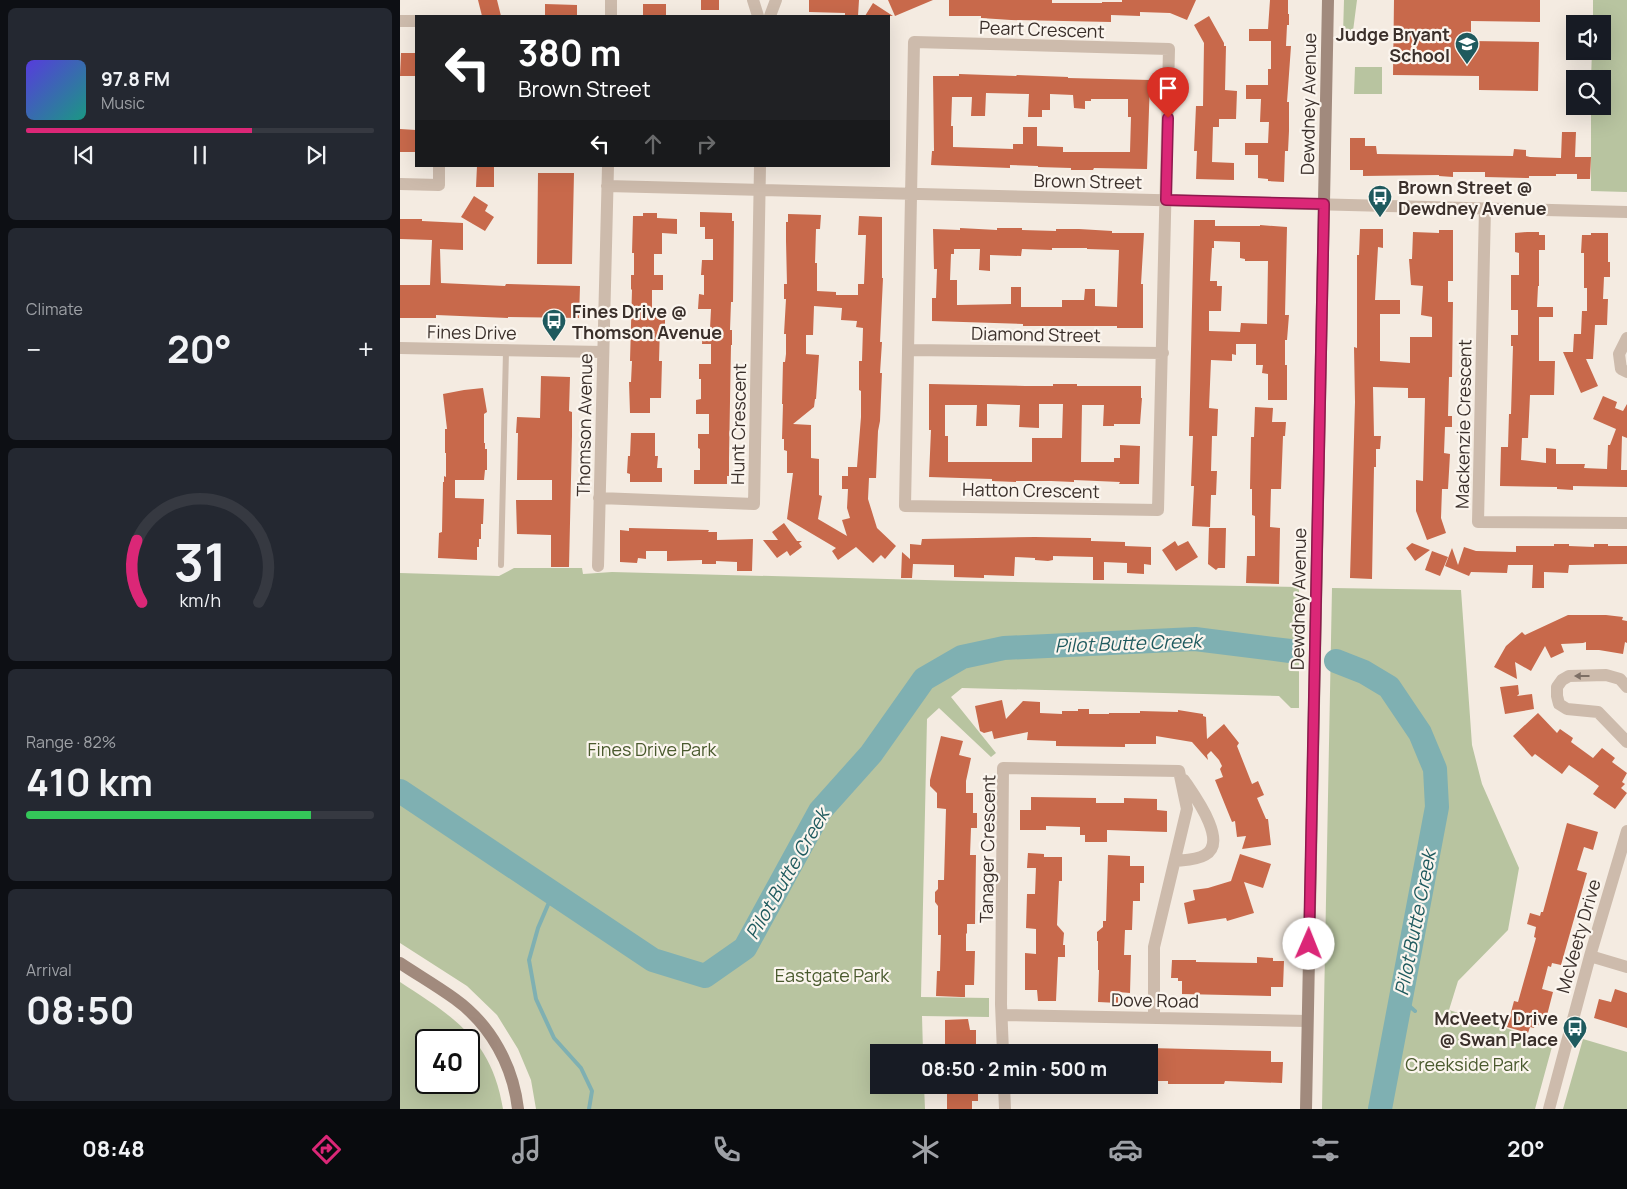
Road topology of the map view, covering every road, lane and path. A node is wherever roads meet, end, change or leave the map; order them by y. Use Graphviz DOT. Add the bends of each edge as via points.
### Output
graph roads {
  1 [pos="611,0"];
  2 [pos="753,0"];
  3 [pos="776,0"];
  4 [pos="1328,0"];
  5 [pos="610,15"];
  6 [pos="758,15"];
  7 [pos="770,15"];
  8 [pos="400,21"];
  9 [pos="415,21"];
  10 [pos="439,167"];
  11 [pos="608,167"];
  12 [pos="760,167"];
  13 [pos="400,184"];
  14 [pos="607,186"];
  15 [pos="759,190"];
  16 [pos="911,194"];
  17 [pos="1166,200"];
  18 [pos="1324,204"];
  19 [pos="1485,208"];
  20 [pos="1627,212"];
  21 [pos="1627,338"];
  22 [pos="400,348"];
  23 [pos="908,350"];
  24 [pos="506,351"];
  25 [pos="603,352"];
  26 [pos="1163,353"];
  27 [pos="1627,372"];
  28 [pos="600,498"];
  29 [pos="1627,523"];
  30 [pos="501,565"];
  31 [pos="598,566"];
  32 [pos="1627,687"];
  33 [pos="1627,742"];
  34 [pos="1179,771"];
  35 [pos="1627,832"];
  36 [pos="1175,861"];
  37 [pos="1590,956"];
  38 [pos="400,963"];
  39 [pos="1627,967"];
  40 [pos="1002,1015"];
  41 [pos="1154,1018"];
  42 [pos="1307,1021"];
  43 [pos="1003,1044"];
  44 [pos="1004,1094"];
  45 [pos="518,1109"];
  46 [pos="1005,1109"];
  47 [pos="1306,1109"];
  48 [pos="1549,1109"];
  1 -- 5 [label="street"];
  2 -- 6 [label="street"];
  3 -- 7 [label="street"];
  4 -- 18 [label="street, Dewdney Avenue"];
  8 -- 9 [label="street"];
  10 -- 13 [label="street" via="438,185"];
  11 -- 14 [label="street, Thomson Avenue"];
  12 -- 15 [label="street"];
  14 -- 15 [label="street, Brown Street"];
  14 -- 25 [label="street, Thomson Avenue"];
  15 -- 16 [label="street, Brown Street"];
  15 -- 28 [label="street, Hunt Crescent" via="754,504"];
  16 -- 17 [label="street, Brown Street"];
  16 -- 17 [label="street, Peart Crescent" via="914,42 1169,49"];
  16 -- 23 [label="street, Hatton Crescent"];
  17 -- 18 [label="street, Brown Street"];
  17 -- 26 [label="street, Hatton Crescent"];
  18 -- 19 [label="street, Brown Street"];
  18 -- 42 [label="street, Dewdney Avenue"];
  19 -- 20 [label="street, Brown Street"];
  19 -- 29 [label="street, Mackenzie Crescent" via="1478,522"];
  21 -- 27 [label="street" via="1619,354 1621,369"];
  22 -- 24 [label="street, Fines Drive"];
  23 -- 26 [label="street, Diamond Street"];
  23 -- 26 [label="street, Hatton Crescent" via="905,506 1139,510 1158,510"];
  24 -- 25 [label="street, Fines Drive"];
  24 -- 30 [label="lane"];
  25 -- 28 [label="street, Thomson Avenue"];
  28 -- 31 [label="street, Thomson Avenue"];
  32 -- 33 [label="street, one-way" via="1620,679 1606,675 1569,676 1557,687 1559,704 1567,709 1598,712"];
  34 -- 36 [label="street" via="1186,809"];
  34 -- 36 [label="street" via="1210,823 1214,842 1213,849 1205,856"];
  34 -- 40 [label="street, Tanager Crescent" via="1003,768"];
  35 -- 37 [label="street, McVeety Drive"];
  36 -- 41 [label="street" via="1154,947"];
  37 -- 39 [label="street"];
  37 -- 48 [label="street, McVeety Drive"];
  38 -- 45 [label="street" via="456,999 490,1033 511,1073"];
  40 -- 41 [label="street, Dove Road"];
  40 -- 43 [label="street"];
  41 -- 42 [label="street, Dove Road"];
  42 -- 47 [label="street, Dewdney Avenue"];
  44 -- 46 [label="street"];
}
